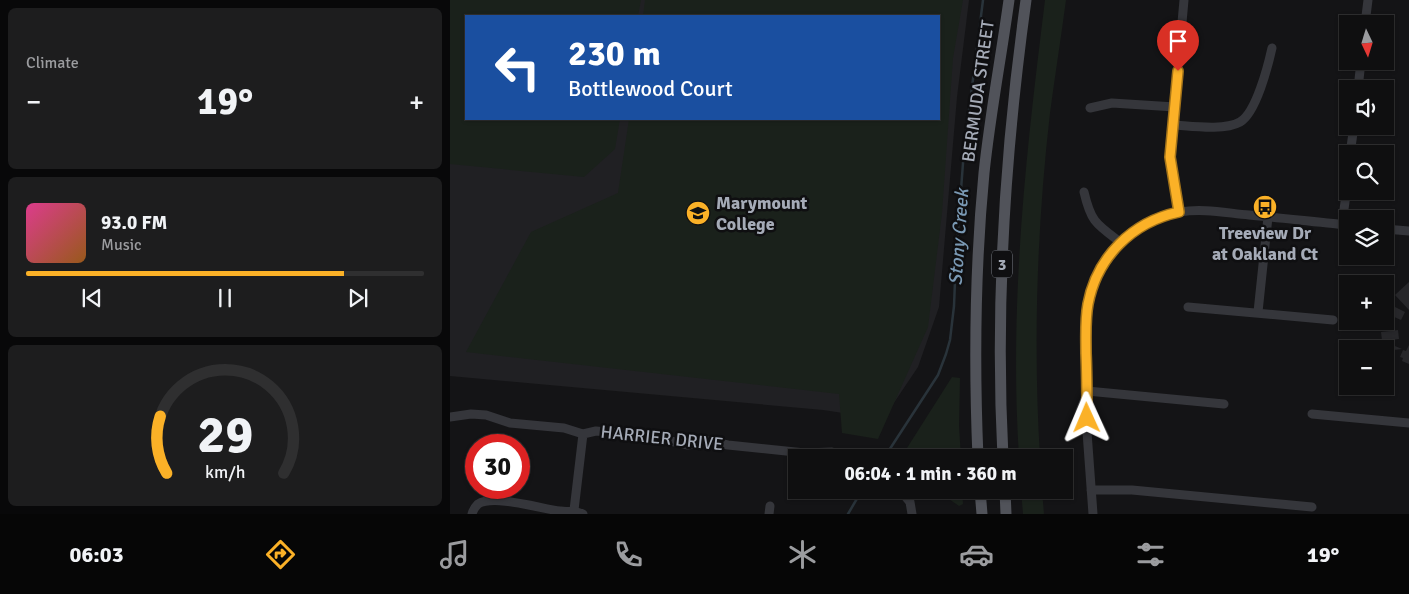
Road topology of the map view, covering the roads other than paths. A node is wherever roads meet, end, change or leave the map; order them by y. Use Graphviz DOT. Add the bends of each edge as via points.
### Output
graph roads {
  1 [pos="1009,0"];
  2 [pos="1026,0"];
  3 [pos="1184,0"];
  4 [pos="1368,0"];
  5 [pos="1366,15"];
  6 [pos="1272,48"];
  7 [pos="1175,107"];
  8 [pos="1090,108"];
  9 [pos="1174,125"];
  10 [pos="1084,192"];
  11 [pos="1179,212"];
  12 [pos="1268,217"];
  13 [pos="1339,224"];
  14 [pos="1394,230"];
  15 [pos="1409,231"];
  16 [pos="1120,242"];
  17 [pos="1188,307"];
  18 [pos="1258,312"];
  19 [pos="1332,320"];
  20 [pos="1087,391"];
  21 [pos="1224,404"];
  22 [pos="1312,414"];
  23 [pos="450,418"];
  24 [pos="1409,424"];
  25 [pos="582,434"];
  26 [pos="978,449"];
  27 [pos="1003,449"];
  28 [pos="788,451"];
  29 [pos="1091,490"];
  30 [pos="908,499"];
  31 [pos="981,499"];
  32 [pos="1005,499"];
  33 [pos="1312,508"];
  34 [pos="578,512"];
  35 [pos="472,514"];
  36 [pos="912,514"];
  37 [pos="982,514"];
  38 [pos="1006,514"];
  39 [pos="1092,514"];
  1 -- 26 [label="main road, BERMUDA STREET / 3" via="984,172 976,326"];
  2 -- 27 [label="main road, BERMUDA STREET / 3" via="1010,137 1003,249 1000,359"];
  3 -- 7 [label="street"];
  4 -- 5 [label="street"];
  6 -- 9 [label="street" via="1267,72 1250,112 1239,123 1206,127"];
  7 -- 8 [label="street" via="1112,103"];
  7 -- 9 [label="street"];
  9 -- 11 [label="street" via="1171,166"];
  10 -- 16 [label="street" via="1092,217"];
  11 -- 12 [label="street" via="1203,210"];
  11 -- 16 [label="street" via="1150,221"];
  12 -- 13 [label="street"];
  12 -- 18 [label="street"];
  14 -- 15 [label="street"];
  16 -- 20 [label="street" via="1104,262 1090,294 1086,326"];
  17 -- 18 [label="street"];
  18 -- 19 [label="street"];
  20 -- 21 [label="street"];
  20 -- 29 [label="street"];
  22 -- 24 [label="street"];
  23 -- 25 [label="street, HARRIER DRIVE" via="486,415 510,423 564,428"];
  25 -- 28 [label="street, HARRIER DRIVE" via="596,431 648,436 688,445 708,441"];
  25 -- 34 [label="street"];
  29 -- 33 [label="street" via="1132,490"];
  29 -- 39 [label="street"];
  30 -- 36 [label="street"];
  31 -- 37 [label="main road"];
  32 -- 38 [label="main road"];
  34 -- 35 [label="street" via="491,501 476,505"];
}
